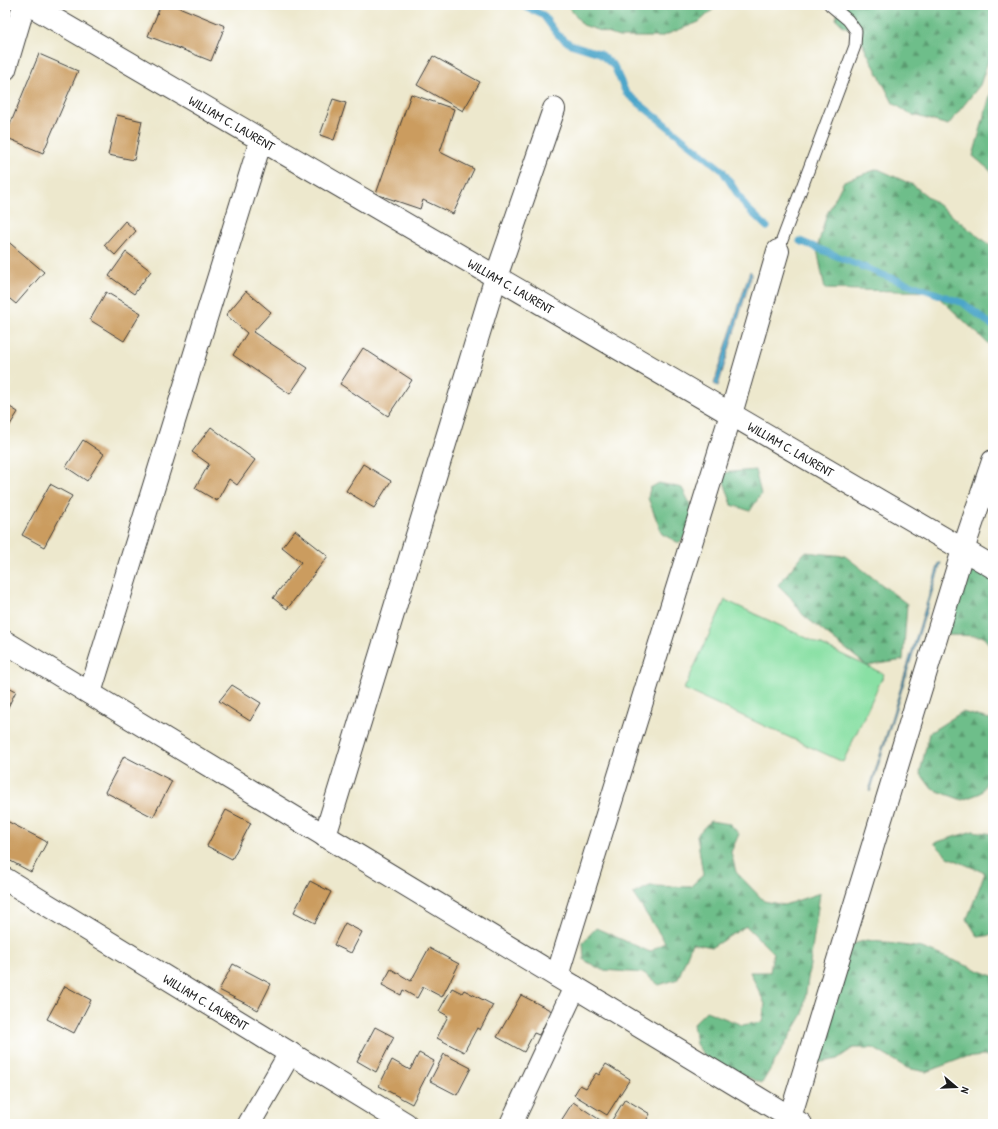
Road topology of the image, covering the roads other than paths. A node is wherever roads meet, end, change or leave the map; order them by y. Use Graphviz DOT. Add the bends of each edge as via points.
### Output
graph roads {
  1 [pos="24,5"];
  2 [pos="30,5"];
  3 [pos="830,5"];
  4 [pos="5,69"];
  5 [pos="554,109"];
  6 [pos="261,140"];
  7 [pos="778,251"];
  8 [pos="496,277"];
  9 [pos="731,414"];
  10 [pos="993,461"];
  11 [pos="963,550"];
  12 [pos="993,567"];
  13 [pos="5,642"];
  14 [pos="90,694"];
  15 [pos="325,836"];
  16 [pos="5,880"];
  17 [pos="566,982"];
  18 [pos="290,1053"];
  19 [pos="793,1122"];
  20 [pos="249,1124"];
  21 [pos="406,1124"];
  22 [pos="512,1124"];
  1 -- 4 [label="street"];
  2 -- 6 [label="street, WILLIAM C. LAURENT"];
  3 -- 7 [label="lane" via="848,20 856,31 854,46"];
  5 -- 8 [label="street"];
  6 -- 8 [label="street, WILLIAM C. LAURENT"];
  6 -- 14 [label="street"];
  7 -- 9 [label="street"];
  8 -- 9 [label="street, WILLIAM C. LAURENT"];
  8 -- 15 [label="street"];
  9 -- 11 [label="street, WILLIAM C. LAURENT"];
  9 -- 17 [label="street"];
  10 -- 11 [label="street"];
  11 -- 12 [label="street, WILLIAM C. LAURENT"];
  11 -- 19 [label="street"];
  13 -- 14 [label="street"];
  14 -- 15 [label="street"];
  15 -- 17 [label="street"];
  16 -- 18 [label="street, WILLIAM C. LAURENT"];
  17 -- 19 [label="street"];
  17 -- 22 [label="street"];
  18 -- 20 [label="street"];
  18 -- 21 [label="street, WILLIAM C. LAURENT"];
}
